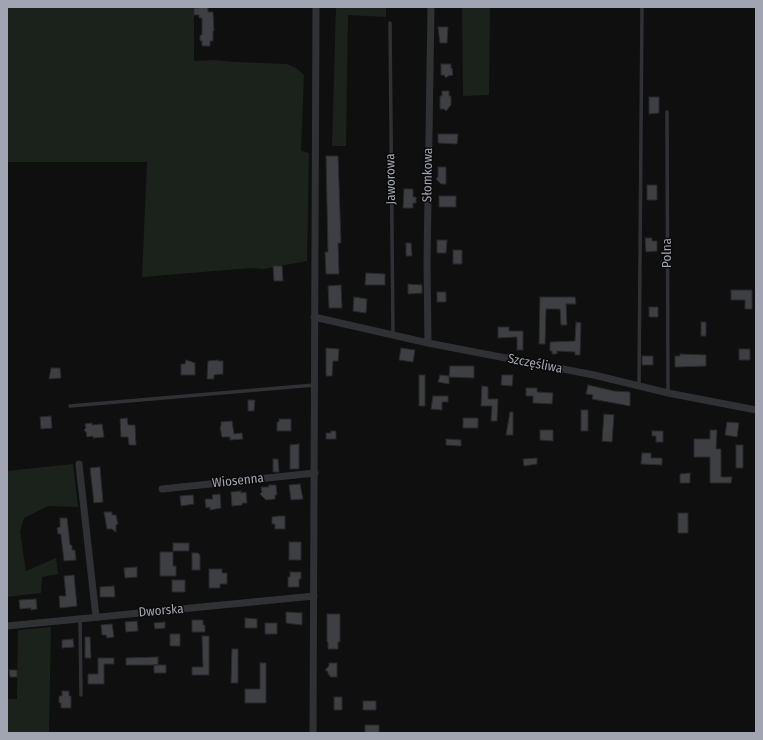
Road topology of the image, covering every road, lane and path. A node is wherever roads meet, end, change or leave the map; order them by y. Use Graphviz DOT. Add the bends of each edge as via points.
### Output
graph roads {
  1 [pos="316,7"];
  2 [pos="431,7"];
  3 [pos="642,7"];
  4 [pos="390,23"];
  5 [pos="667,112"];
  6 [pos="314,317"];
  7 [pos="393,336"];
  8 [pos="428,343"];
  9 [pos="314,385"];
  10 [pos="639,385"];
  11 [pos="668,393"];
  12 [pos="70,406"];
  13 [pos="756,410"];
  14 [pos="80,464"];
  15 [pos="315,473"];
  16 [pos="162,488"];
  17 [pos="314,596"];
  18 [pos="96,617"];
  19 [pos="80,618"];
  20 [pos="7,626"];
  21 [pos="81,695"];
  22 [pos="313,733"];
  1 -- 6 [label="street"];
  2 -- 8 [label="street, Słomkowa"];
  3 -- 10 [label="lane"];
  4 -- 7 [label="lane, Jaworowa"];
  5 -- 11 [label="lane, Polna"];
  6 -- 7 [label="street, Szczęśliwa"];
  6 -- 9 [label="street"];
  7 -- 8 [label="street, Szczęśliwa"];
  8 -- 10 [label="street, Szczęśliwa"];
  9 -- 12 [label="lane"];
  9 -- 15 [label="street"];
  10 -- 11 [label="street, Szczęśliwa"];
  11 -- 13 [label="street, Szczęśliwa"];
  14 -- 18 [label="street"];
  15 -- 16 [label="street, Wiosenna"];
  15 -- 17 [label="street"];
  17 -- 18 [label="street, Dworska"];
  17 -- 22 [label="street"];
  18 -- 19 [label="street, Dworska"];
  19 -- 20 [label="street, Dworska"];
  19 -- 21 [label="lane"];
}
